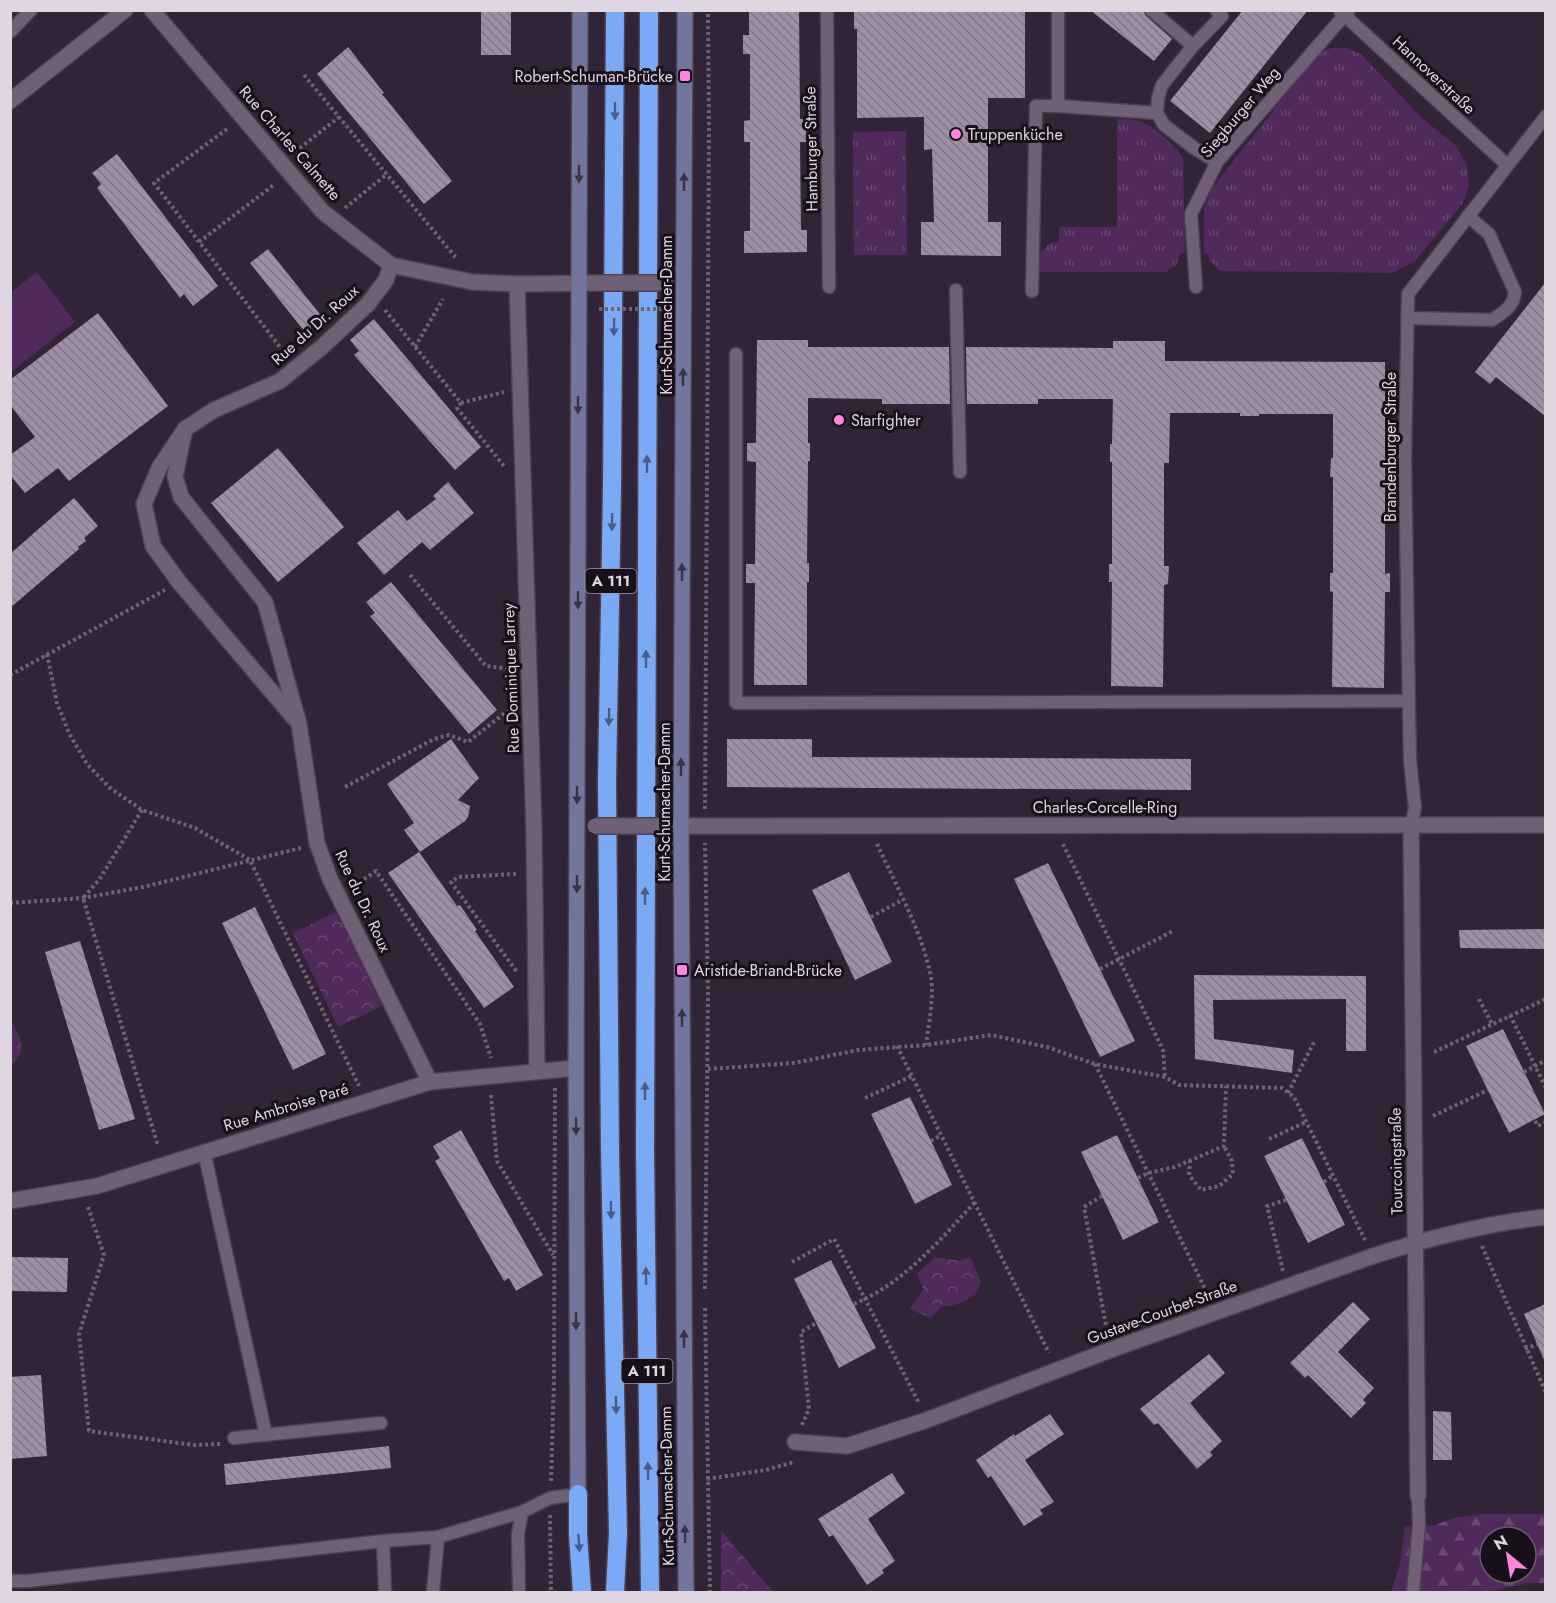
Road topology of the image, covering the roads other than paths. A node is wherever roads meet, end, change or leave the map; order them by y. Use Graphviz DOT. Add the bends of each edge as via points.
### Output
graph roads {
  1 [pos="31,10"];
  2 [pos="125,10"];
  3 [pos="152,10"];
  4 [pos="580,10"];
  5 [pos="615,10"];
  6 [pos="649,10"];
  7 [pos="685,10"];
  8 [pos="826,10"];
  9 [pos="1058,10"];
  10 [pos="1151,10"];
  11 [pos="1216,10"];
  12 [pos="1345,12"];
  13 [pos="10,32"];
  14 [pos="1193,46"];
  15 [pos="10,101"];
  16 [pos="1058,106"];
  17 [pos="1157,112"];
  18 [pos="1544,120"];
  19 [pos="1217,162"];
  20 [pos="1507,165"];
  21 [pos="1468,216"];
  22 [pos="391,265"];
  23 [pos="578,283"];
  24 [pos="684,283"];
  25 [pos="517,284"];
  26 [pos="829,287"];
  27 [pos="1196,287"];
  28 [pos="956,290"];
  29 [pos="1032,291"];
  30 [pos="1408,318"];
  31 [pos="736,354"];
  32 [pos="185,429"];
  33 [pos="960,472"];
  34 [pos="1409,701"];
  35 [pos="299,724"];
  36 [pos="577,825"];
  37 [pos="1411,825"];
  38 [pos="1545,825"];
  39 [pos="681,826"];
  40 [pos="576,1068"];
  41 [pos="537,1071"];
  42 [pos="430,1082"];
  43 [pos="204,1151"];
  44 [pos="10,1201"];
  45 [pos="1545,1216"];
  46 [pos="1415,1242"];
  47 [pos="381,1423"];
  48 [pos="266,1435"];
  49 [pos="234,1438"];
  50 [pos="795,1442"];
  51 [pos="578,1494"];
  52 [pos="1418,1496"];
  53 [pos="522,1512"];
  54 [pos="438,1537"];
  55 [pos="382,1541"];
  56 [pos="10,1581"];
  57 [pos="28,1587"];
  58 [pos="385,1593"];
  59 [pos="433,1593"];
  60 [pos="519,1593"];
  61 [pos="582,1593"];
  62 [pos="615,1593"];
  63 [pos="650,1593"];
  64 [pos="686,1593"];
  65 [pos="1413,1593"];
  1 -- 13 [label="lane"];
  2 -- 15 [label="street"];
  3 -- 22 [label="street, Rue Charles Calmette" via="323,212"];
  4 -- 23 [label="main road, one-way"];
  5 -- 62 [label="highway, A 111, one-way" via="607,782 618,1533"];
  63 -- 6 [label="highway, A 111, one-way" via="645,1161"];
  24 -- 7 [label="main road, Kurt-Schumacher-Damm, one-way"];
  8 -- 26 [label="lane, Hamburger Straße"];
  9 -- 16 [label="lane"];
  10 -- 14 [label="lane"];
  11 -- 14 [label="lane" via="1222,16"];
  12 -- 19 [label="lane, Siegburger Weg"];
  12 -- 20 [label="lane, Hannoverstraße"];
  14 -- 17 [label="lane" via="1162,85"];
  16 -- 17 [label="lane"];
  16 -- 29 [label="lane" via="1036,106"];
  17 -- 19 [label="lane" via="1164,125"];
  18 -- 20 [label="lane, Brandenburger Straße"];
  19 -- 27 [label="lane, Siegburger Weg" via="1191,214"];
  20 -- 21 [label="lane, Brandenburger Straße"];
  21 -- 30 [label="lane, Brandenburger Straße" via="1408,294"];
  21 -- 30 [label="lane" via="1489,234 1515,292 1514,301 1492,320"];
  22 -- 25 [label="street, Rue Charles Calmette" via="472,282"];
  22 -- 32 [label="street, Rue du Dr. Roux" via="386,280 368,304 322,348 280,381 214,410"];
  23 -- 24 [label="street, Rue Charles Calmette, bridge"];
  23 -- 25 [label="street, Rue Charles Calmette"];
  23 -- 36 [label="main road, one-way"];
  39 -- 24 [label="main road, Kurt-Schumacher-Damm, one-way"];
  25 -- 41 [label="street, Rue Dominique Larrey" via="534,832"];
  28 -- 33 [label="lane"];
  30 -- 34 [label="lane, Brandenburger Straße" via="1405,458"];
  31 -- 34 [label="lane" via="736,703"];
  32 -- 35 [label="street, Rue du Dr. Roux" via="175,476 181,497 265,602"];
  32 -- 35 [label="street, Rue du Dr. Roux" via="159,468 144,504 153,546"];
  34 -- 37 [label="lane, Brandenburger Straße" via="1415,808"];
  35 -- 42 [label="street, Rue du Dr. Roux" via="317,843 330,879"];
  36 -- 39 [label="street, Charles-Corcelle-Ring, bridge"];
  36 -- 40 [label="main road, one-way"];
  37 -- 38 [label="street, Charles-Corcelle-Ring"];
  37 -- 39 [label="street, Charles-Corcelle-Ring"];
  37 -- 46 [label="street, Tourcoingstraße"];
  64 -- 39 [label="main road, Kurt-Schumacher-Damm, one-way"];
  40 -- 41 [label="street, Rue Ambroise Paré"];
  40 -- 51 [label="main road, one-way"];
  41 -- 42 [label="street, Rue Ambroise Paré"];
  42 -- 43 [label="street, Rue Ambroise Paré"];
  43 -- 44 [label="street, Rue Ambroise Paré" via="96,1186"];
  43 -- 48 [label="lane"];
  45 -- 46 [label="street, Gustave-Courbet-Straße"];
  46 -- 50 [label="street, Gustave-Courbet-Straße" via="847,1446"];
  46 -- 52 [label="street, Tourcoingstraße"];
  47 -- 48 [label="lane"];
  48 -- 49 [label="lane"];
  51 -- 53 [label="lane" via="550,1498"];
  51 -- 61 [label="highway, one-way"];
  52 -- 65 [label="lane"];
  53 -- 54 [label="lane"];
  53 -- 60 [label="lane" via="518,1534"];
  54 -- 55 [label="lane"];
  54 -- 59 [label="lane"];
  55 -- 57 [label="lane"];
  55 -- 58 [label="lane"];
  56 -- 57 [label="lane"];
}
